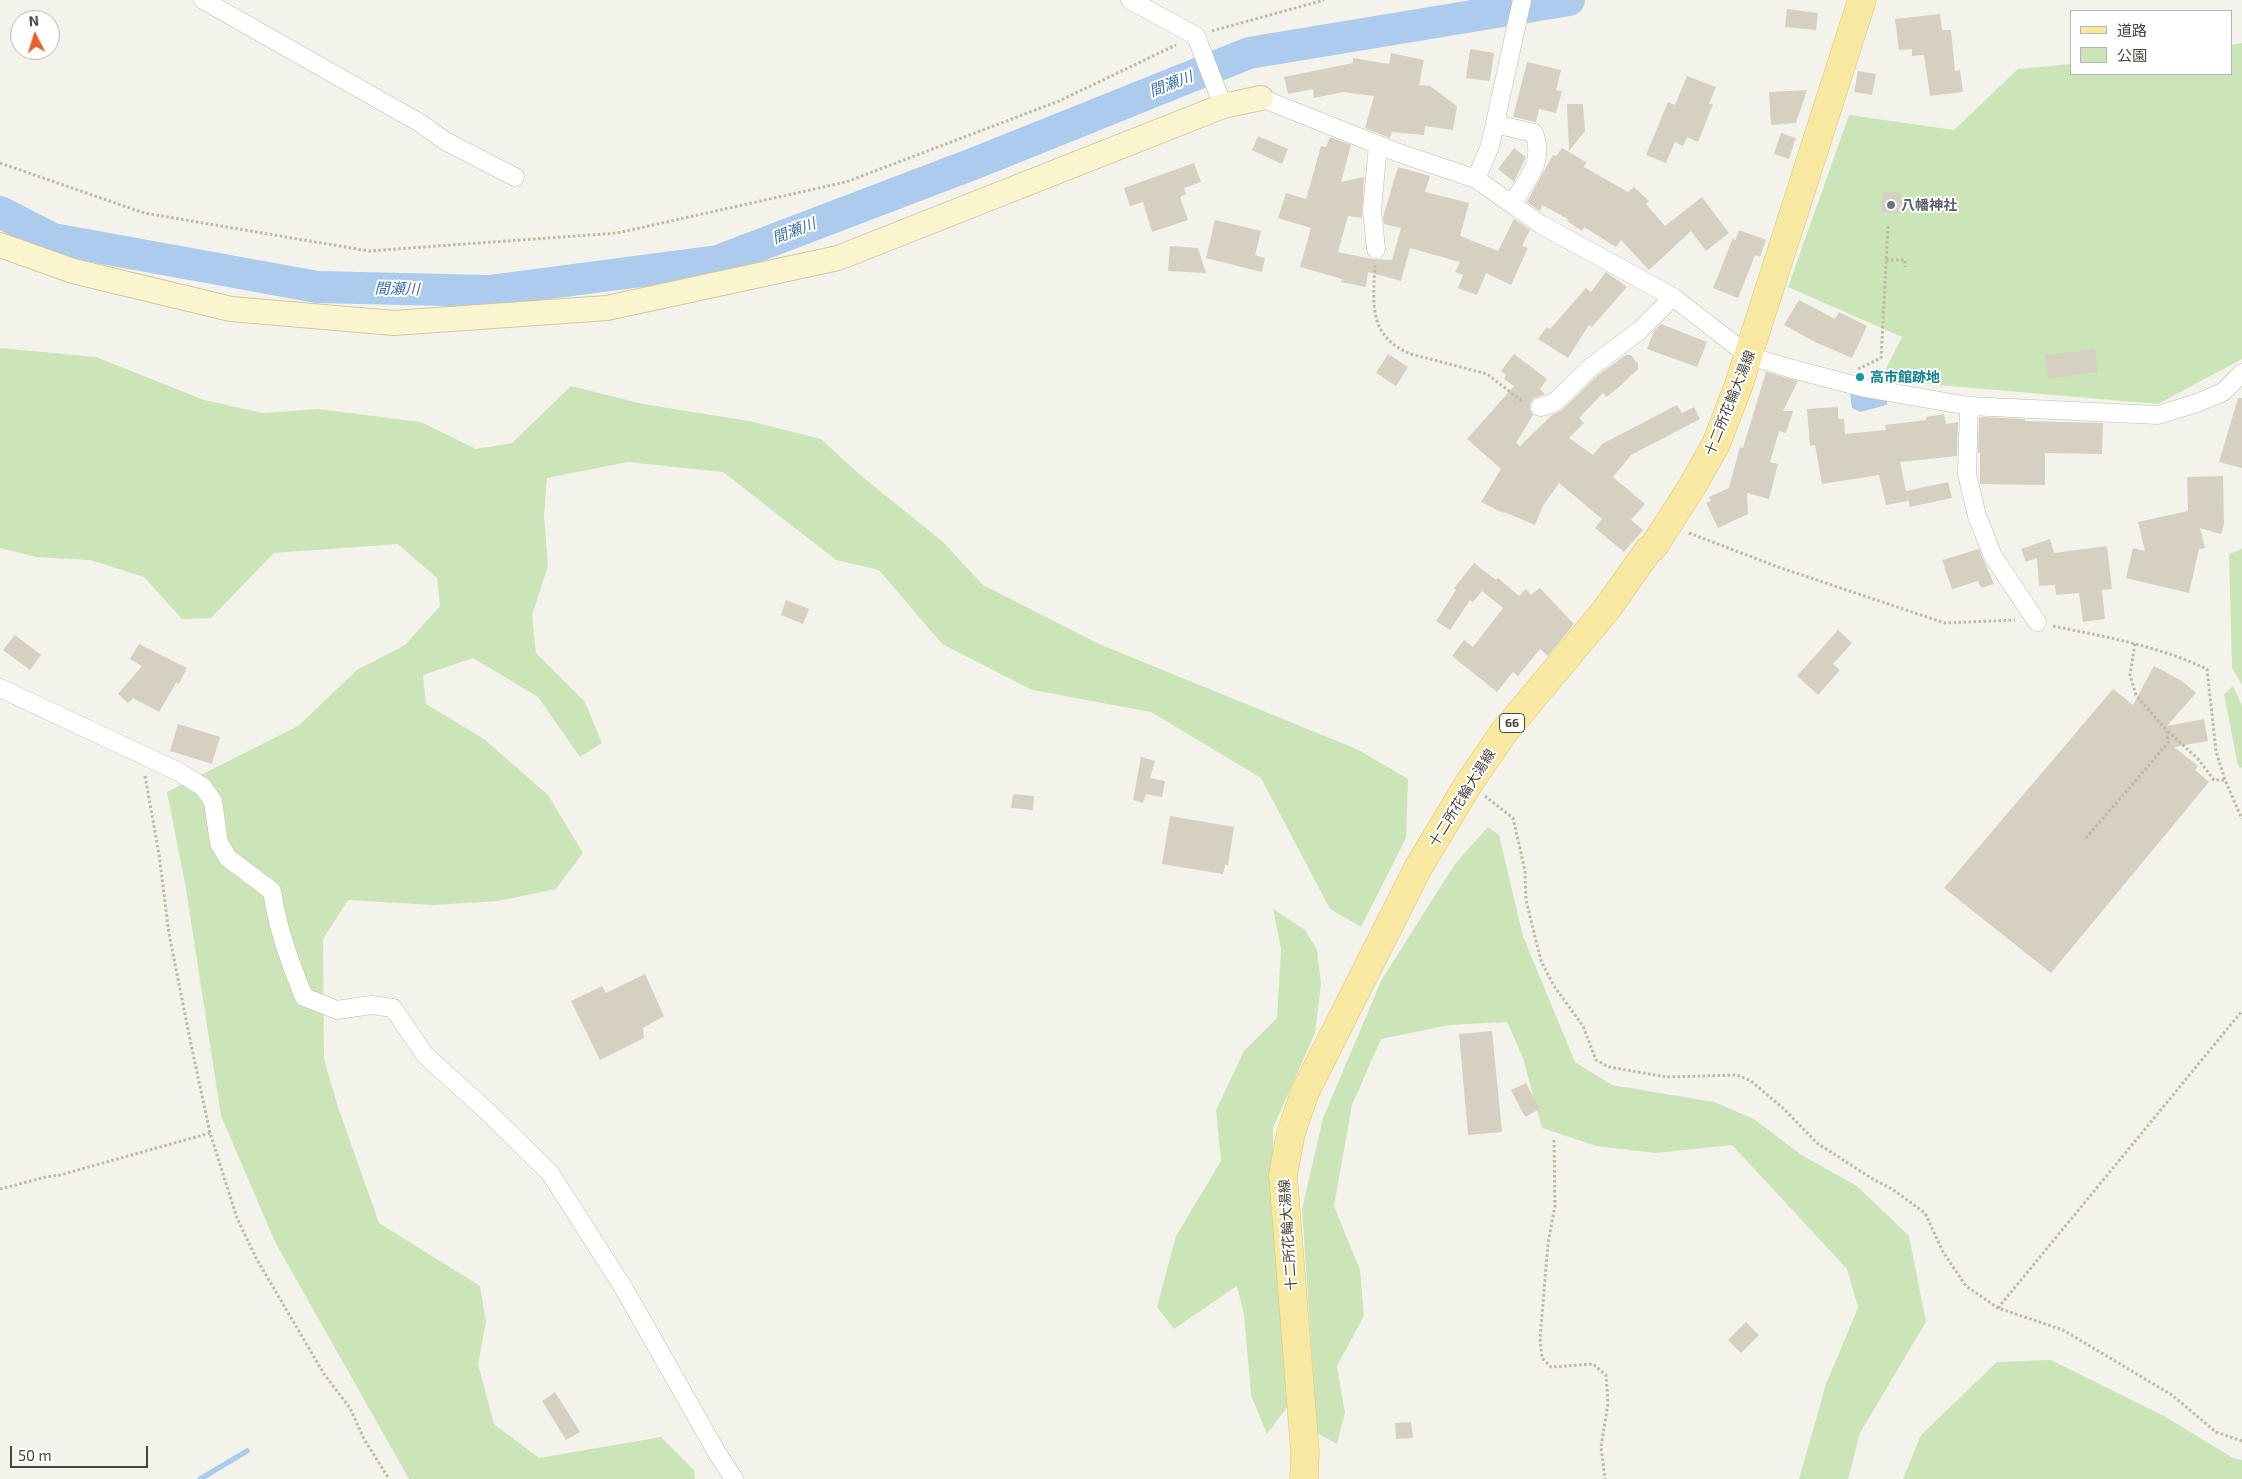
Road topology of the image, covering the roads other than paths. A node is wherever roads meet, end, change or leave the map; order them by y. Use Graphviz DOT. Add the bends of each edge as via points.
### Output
graph roads {
  1 [pos="203,0"];
  2 [pos="1130,0"];
  3 [pos="1522,0"];
  4 [pos="1862,0"];
  5 [pos="1261,98"];
  6 [pos="1221,100"];
  7 [pos="1495,124"];
  8 [pos="1378,144"];
  9 [pos="515,177"];
  10 [pos="1476,179"];
  11 [pos="1512,204"];
  12 [pos="0,245"];
  13 [pos="1376,249"];
  14 [pos="1672,298"];
  15 [pos="1749,356"];
  16 [pos="2242,373"];
  17 [pos="1969,406"];
  18 [pos="1540,407"];
  19 [pos="2037,622"];
  20 [pos="0,688"];
  21 [pos="734,1479"];
  22 [pos="1304,1479"];
  1 -- 9 [label="street" via="420,123 445,141"];
  2 -- 6 [label="street" via="1196,36"];
  3 -- 7 [label="street"];
  4 -- 15 [label="main road, 十二所花輪大湯線 / 66"];
  5 -- 6 [label="street"];
  5 -- 8 [label="street"];
  6 -- 12 [label="street" via="838,258 607,308 394,323 231,309 73,271"];
  7 -- 10 [label="street"];
  7 -- 11 [label="street" via="1534,133 1538,145 1538,161"];
  8 -- 10 [label="street"];
  8 -- 13 [label="street" via="1372,210"];
  10 -- 11 [label="street"];
  11 -- 14 [label="street" via="1540,224"];
  14 -- 15 [label="street"];
  14 -- 18 [label="street" via="1640,330 1591,367 1554,403"];
  15 -- 17 [label="street" via="1865,388"];
  15 -- 22 [label="main road, 十二所花輪大湯線 / 66" via="1716,444 1668,525 1606,610 1504,732 1469,783 1418,868 1305,1092 1291,1133 1283,1175"];
  16 -- 17 [label="street" via="2223,392 2158,415"];
  17 -- 19 [label="street" via="1967,474 1977,516 1993,556"];
  20 -- 21 [label="street" via="179,772 203,787 213,802 219,843 228,858 272,891 284,946 304,997 337,1010 371,1006 393,1008 425,1055 550,1173 623,1287"];
}
